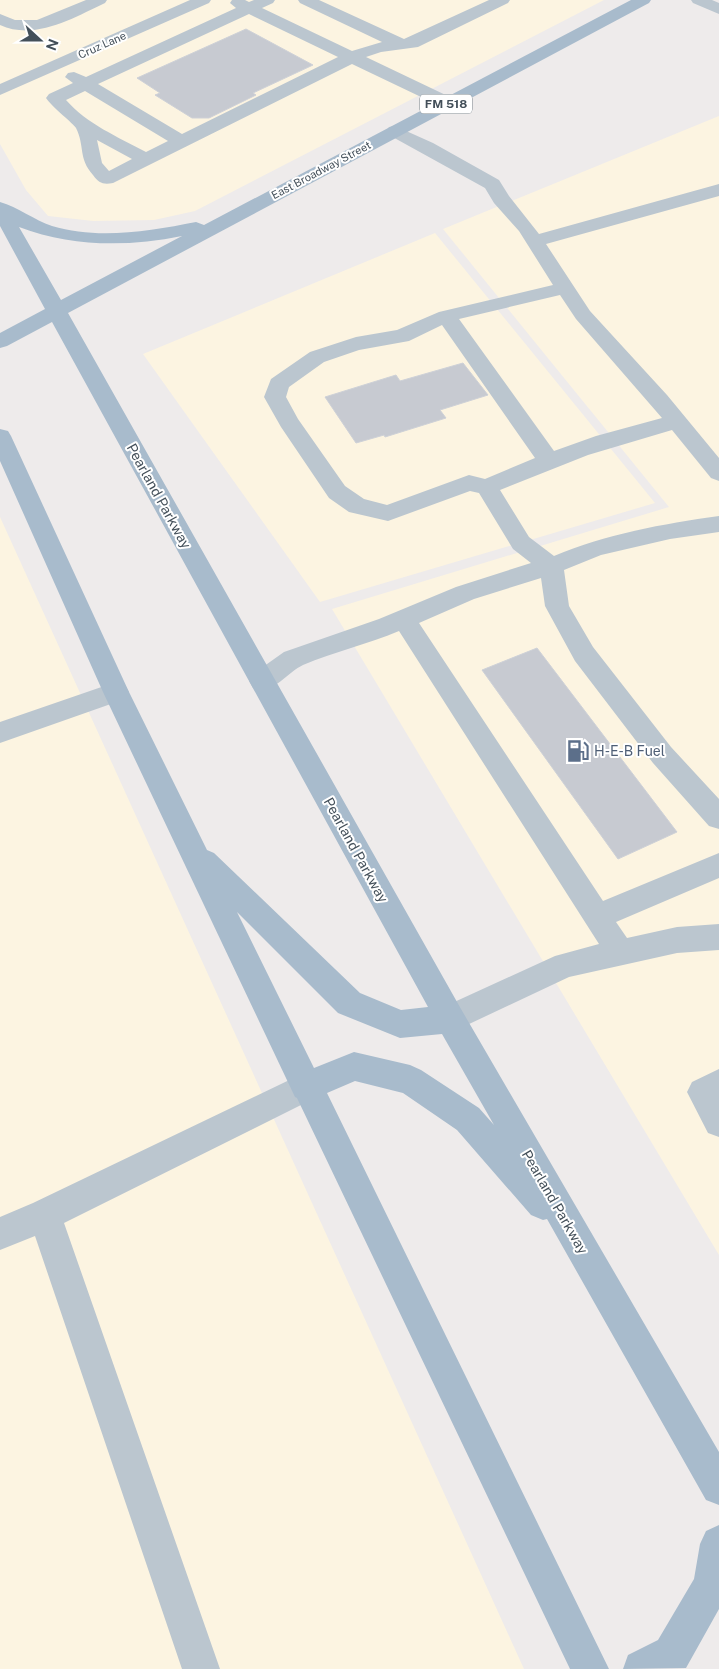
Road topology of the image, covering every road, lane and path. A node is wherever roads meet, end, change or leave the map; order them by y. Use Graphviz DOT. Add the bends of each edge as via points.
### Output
graph roads {
  1 [pos="99,0"];
  2 [pos="203,0"];
  3 [pos="232,0"];
  4 [pos="267,0"];
  5 [pos="502,0"];
  6 [pos="643,0"];
  7 [pos="699,0"];
  8 [pos="55,1"];
  9 [pos="314,1"];
  10 [pos="249,8"];
  11 [pos="719,9"];
  12 [pos="76,10"];
  13 [pos="0,20"];
  14 [pos="401,44"];
  15 [pos="352,57"];
  16 [pos="55,66"];
  17 [pos="86,84"];
  18 [pos="0,90"];
  19 [pos="448,103"];
  20 [pos="84,124"];
  21 [pos="395,131"];
  22 [pos="182,142"];
  23 [pos="146,160"];
  24 [pos="719,190"];
  25 [pos="0,208"];
  26 [pos="222,222"];
  27 [pos="535,241"];
  28 [pos="565,288"];
  29 [pos="57,311"];
  30 [pos="446,316"];
  31 [pos="0,341"];
  32 [pos="677,422"];
  33 [pos="0,436"];
  34 [pos="548,460"];
  35 [pos="719,473"];
  36 [pos="10,478"];
  37 [pos="487,487"];
  38 [pos="719,524"];
  39 [pos="551,566"];
  40 [pos="404,619"];
  41 [pos="262,681"];
  42 [pos="116,692"];
  43 [pos="0,733"];
  44 [pos="719,818"];
  45 [pos="190,847"];
  46 [pos="719,865"];
  47 [pos="598,917"];
  48 [pos="719,937"];
  49 [pos="620,952"];
  50 [pos="450,1018"];
  51 [pos="719,1084"];
  52 [pos="306,1087"];
  53 [pos="719,1122"];
  54 [pos="45,1215"];
  55 [pos="0,1234"];
  56 [pos="580,1246"];
  57 [pos="719,1487"];
  58 [pos="719,1544"];
  59 [pos="201,1669"];
  60 [pos="590,1669"];
  61 [pos="642,1669"];
  1 -- 12 [label="street"];
  2 -- 16 [label="street, Cruz Lane"];
  3 -- 10 [label="street"];
  4 -- 10 [label="street"];
  5 -- 14 [label="street" via="412,43"];
  6 -- 19 [label="main road, East Broadway Street / FM 518"];
  7 -- 11 [label="street"];
  8 -- 12 [label="street"];
  9 -- 14 [label="street"];
  10 -- 15 [label="street"];
  10 -- 17 [label="street"];
  12 -- 13 [label="street" via="32,25"];
  14 -- 15 [label="street" via="378,47"];
  15 -- 19 [label="street"];
  15 -- 22 [label="street"];
  16 -- 17 [label="street"];
  16 -- 18 [label="street, Cruz Lane"];
  17 -- 20 [label="street" via="55,98 62,108"];
  17 -- 22 [label="street"];
  19 -- 21 [label="main road, East Broadway Street / FM 518"];
  20 -- 23 [label="street"];
  20 -- 23 [label="street" via="93,164 106,179"];
  21 -- 26 [label="main road, East Broadway Street / FM 518"];
  21 -- 27 [label="street" via="492,184"];
  22 -- 23 [label="street"];
  24 -- 27 [label="street"];
  25 -- 26 [label="main road" via="46,230 98,237 131,237"];
  25 -- 29 [label="main road, Pearland Parkway"];
  26 -- 29 [label="main road, East Broadway Street / FM 518"];
  27 -- 28 [label="street"];
  28 -- 30 [label="street"];
  28 -- 32 [label="street" via="583,315"];
  29 -- 31 [label="main road, East Broadway Street / FM 518"];
  29 -- 41 [label="main road, Pearland Parkway"];
  30 -- 34 [label="street"];
  30 -- 37 [label="street" via="402,336 356,344 318,356 279,384 275,398 337,492 357,506 388,513 469,483"];
  32 -- 34 [label="street"];
  32 -- 35 [label="street"];
  33 -- 36 [label="main road"];
  34 -- 37 [label="street"];
  36 -- 42 [label="main road"];
  37 -- 39 [label="street" via="521,543"];
  38 -- 39 [label="street" via="596,548"];
  39 -- 40 [label="street" via="464,592"];
  39 -- 44 [label="street" via="556,606 584,654 662,755"];
  40 -- 41 [label="street" via="293,660"];
  40 -- 47 [label="street"];
  41 -- 50 [label="main road, Pearland Parkway"];
  42 -- 43 [label="street"];
  42 -- 45 [label="main road"];
  45 -- 50 [label="main road" via="349,1003 400,1024"];
  45 -- 52 [label="main road"];
  46 -- 47 [label="street"];
  47 -- 49 [label="street"];
  48 -- 49 [label="street" via="677,940"];
  49 -- 50 [label="street" via="565,965"];
  50 -- 56 [label="main road, Pearland Parkway"];
  51 -- 53 [label="street" via="703,1092"];
  52 -- 54 [label="street"];
  52 -- 56 [label="main road" via="354,1066 410,1080 468,1119"];
  52 -- 60 [label="main road"];
  54 -- 55 [label="street"];
  54 -- 59 [label="street"];
  56 -- 57 [label="main road, Pearland Parkway"];
  58 -- 61 [label="main road" via="712,1585 672,1654"];
}
